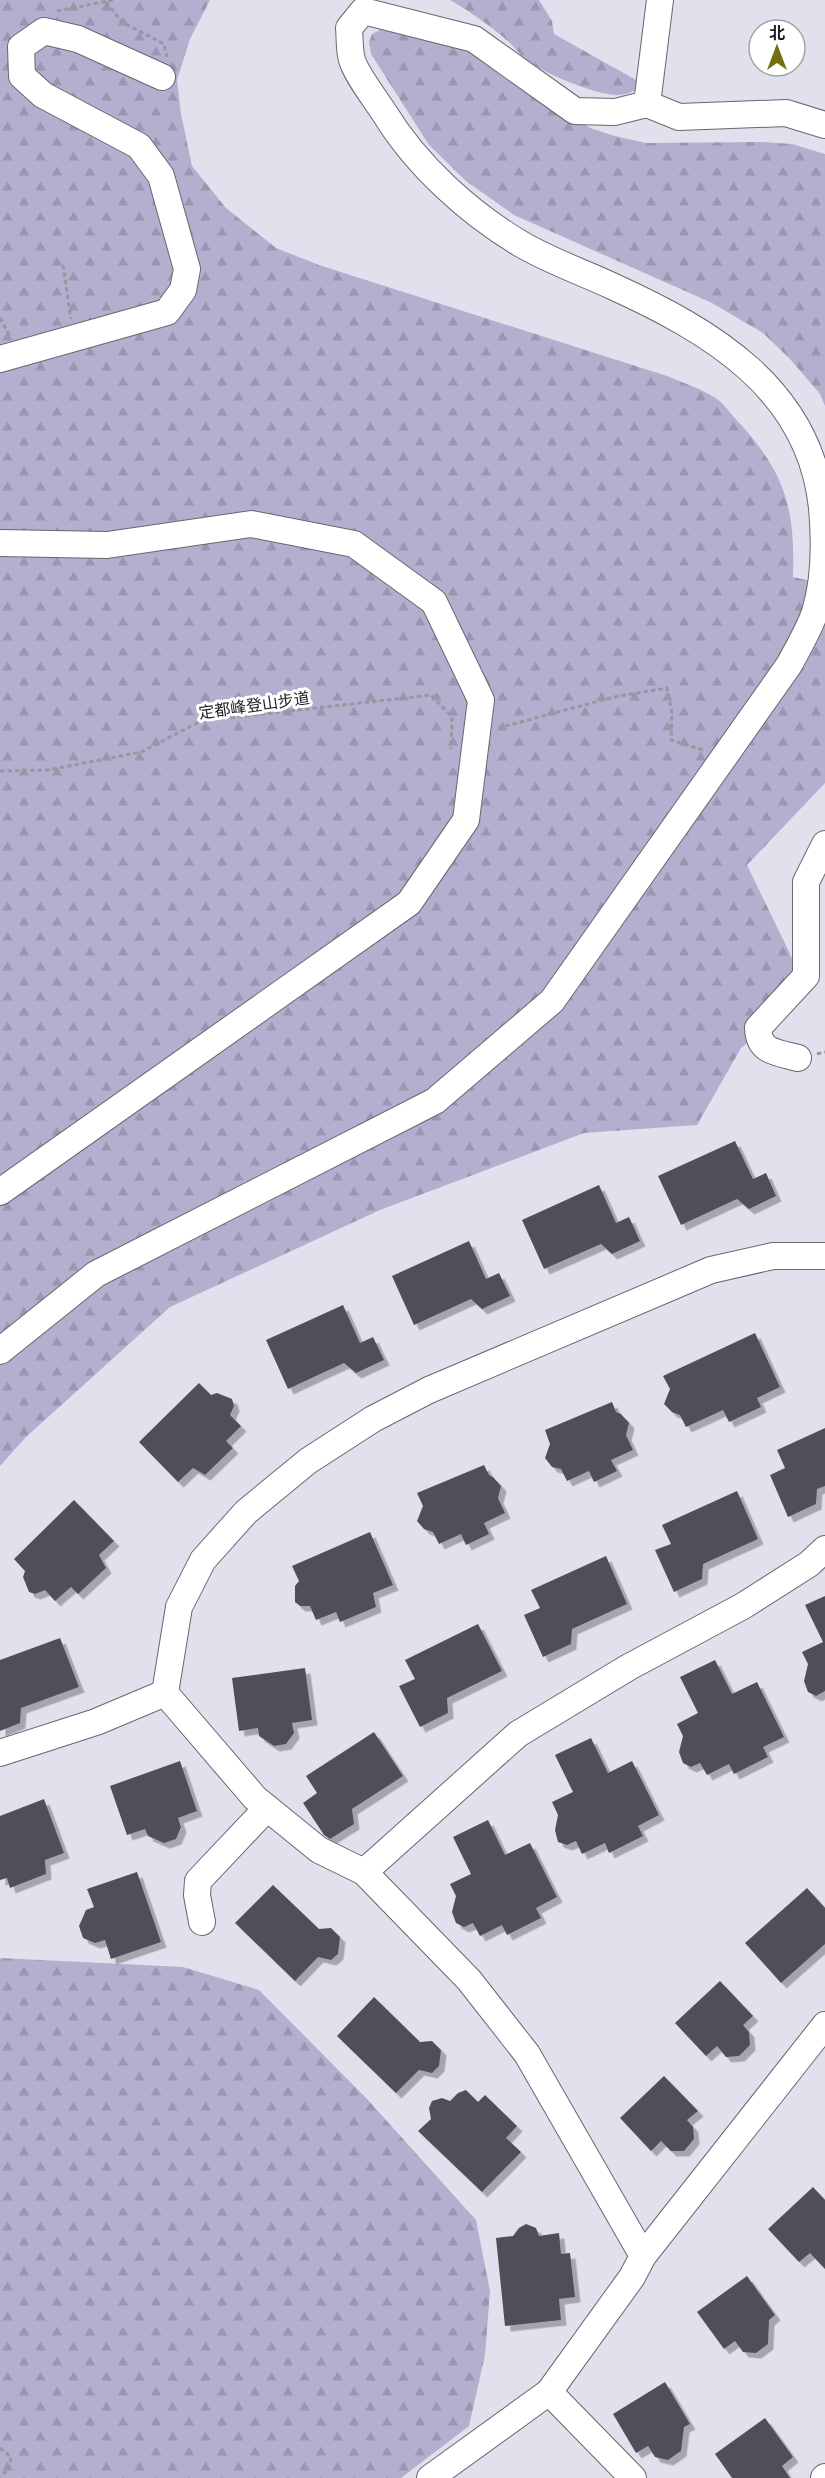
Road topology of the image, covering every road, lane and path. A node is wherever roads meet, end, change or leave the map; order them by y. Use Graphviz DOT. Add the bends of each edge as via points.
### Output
graph roads {
  1 [pos="113,0"];
  2 [pos="660,0"];
  3 [pos="106,2"];
  4 [pos="44,31"];
  5 [pos="157,74"];
  6 [pos="647,104"];
  7 [pos="825,124"];
  8 [pos="63,265"];
  9 [pos="74,338"];
  10 [pos="0,359"];
  11 [pos="0,543"];
  12 [pos="477,732"];
  13 [pos="725,757"];
  14 [pos="473,760"];
  15 [pos="0,771"];
  16 [pos="825,844"];
  17 [pos="798,1058"];
  18 [pos="0,1192"];
  19 [pos="825,1256"];
  20 [pos="0,1351"];
  21 [pos="825,1549"];
  22 [pos="165,1693"];
  23 [pos="0,1753"];
  24 [pos="267,1808"];
  25 [pos="364,1872"];
  26 [pos="202,1922"];
  27 [pos="825,2025"];
  28 [pos="643,2256"];
  29 [pos="549,2392"];
  30 [pos="0,2448"];
  31 [pos="0,2476"];
  32 [pos="430,2478"];
  33 [pos="633,2478"];
  1 -- 3 [label="path"];
  2 -- 6 [label="street"];
  3 -- 4 [label="path" via="43,14"];
  3 -- 5 [label="path" via="122,22 164,44 168,58"];
  4 -- 5 [label="street" via="78,39"];
  4 -- 9 [label="street" via="21,47 22,76 43,95 139,146 162,176 187,269 183,290 167,312"];
  6 -- 7 [label="street" via="679,117 786,114"];
  6 -- 13 [label="street" via="615,112 575,111 474,39 363,11 349,28 352,61 396,132 433,175 490,224 519,243 616,288 725,348 744,362 770,391 809,450 823,524 815,611 789,665"];
  8 -- 9 [label="path"];
  9 -- 10 [label="street"];
  11 -- 12 [label="street" via="107,545 251,524 354,544 434,602 481,700"];
  12 -- 13 [label="path" via="614,697 667,688 672,713 671,740"];
  12 -- 14 [label="street"];
  13 -- 20 [label="street" via="552,1001 435,1101 96,1274"];
  14 -- 15 [label="path, 定都峰登山步道" via="451,751 452,717 431,695 201,721 141,752 48,770"];
  14 -- 18 [label="street" via="466,820 409,903"];
  16 -- 17 [label="street" via="806,882 806,976 758,1028 758,1040 766,1049"];
  19 -- 22 [label="street" via="773,1256 711,1270 429,1390 308,1461 246,1512 203,1560 179,1607"];
  21 -- 25 [label="street" via="809,1564 742,1606 629,1667 518,1734"];
  22 -- 23 [label="street" via="96,1722"];
  22 -- 24 [label="street"];
  24 -- 25 [label="street" via="319,1850"];
  24 -- 26 [label="street" via="198,1881"];
  25 -- 28 [label="street" via="469,1980 527,2054"];
  27 -- 28 [label="street"];
  28 -- 29 [label="street"];
  29 -- 32 [label="street"];
  29 -- 33 [label="street"];
  30 -- 31 [label="path" via="11,2457 9,2470"];
}
